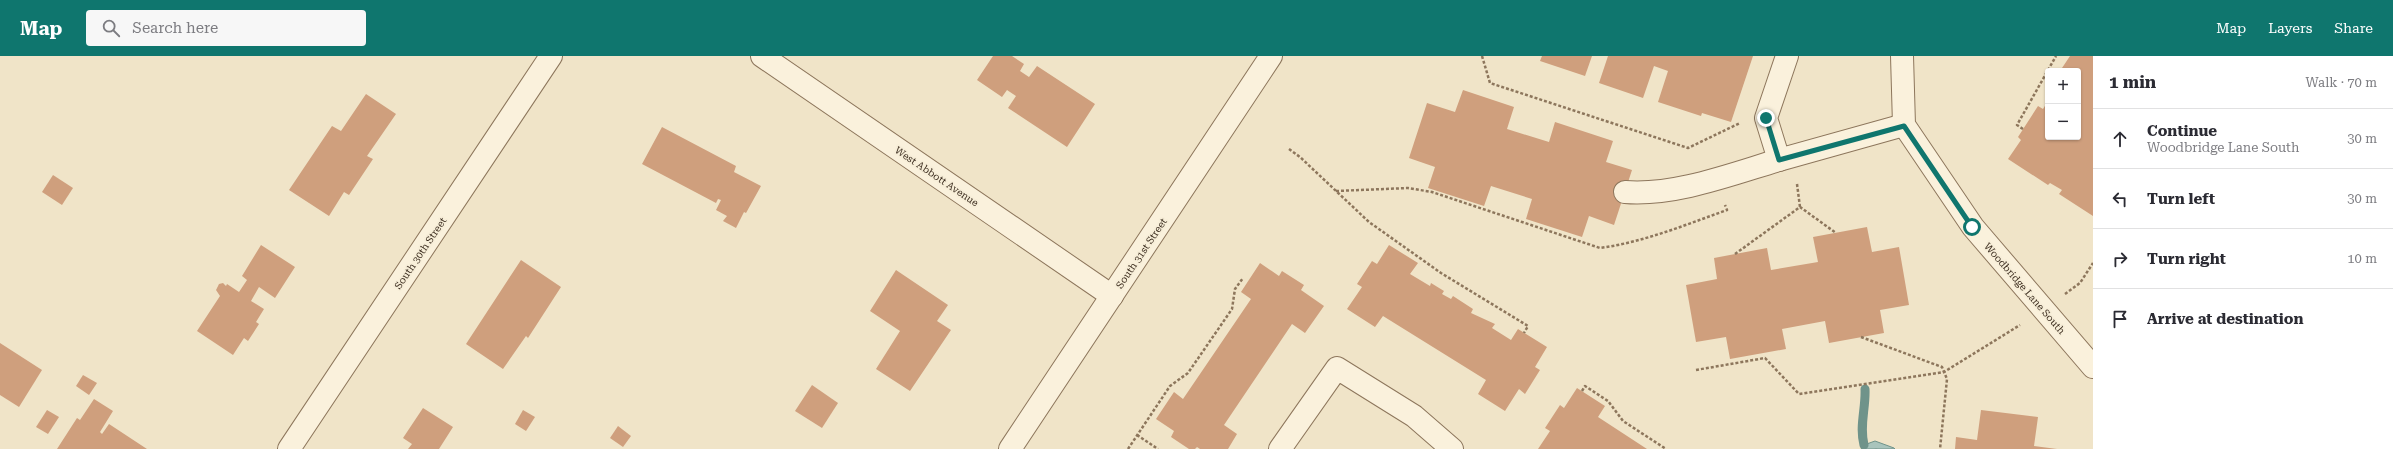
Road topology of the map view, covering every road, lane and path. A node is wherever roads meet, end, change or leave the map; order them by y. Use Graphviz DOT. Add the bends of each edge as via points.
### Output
graph roads {
  1 [pos="551,56"];
  2 [pos="762,56"];
  3 [pos="1271,56"];
  4 [pos="1482,56"];
  5 [pos="1787,56"];
  6 [pos="1902,56"];
  7 [pos="2056,56"];
  8 [pos="1766,118"];
  9 [pos="1904,126"];
  10 [pos="2023,129"];
  11 [pos="1289,149"];
  12 [pos="1779,160"];
  13 [pos="1717,179"];
  14 [pos="1336,191"];
  15 [pos="1625,192"];
  16 [pos="1836,233"];
  17 [pos="1735,254"];
  18 [pos="2093,262"];
  19 [pos="1243,278"];
  20 [pos="1112,296"];
  21 [pos="2044,310"];
  22 [pos="1524,333"];
  23 [pos="1861,337"];
  24 [pos="2093,367"];
  25 [pos="1696,370"];
  26 [pos="1944,372"];
  27 [pos="1582,391"];
  28 [pos="1137,435"];
  29 [pos="289,449"];
  30 [pos="1010,449"];
  31 [pos="1128,449"];
  32 [pos="1158,449"];
  33 [pos="1280,449"];
  34 [pos="1452,449"];
  35 [pos="1666,449"];
  36 [pos="1940,449"];
  1 -- 29 [label="street, South 30th Street"];
  2 -- 20 [label="street, West Abbott Avenue"];
  3 -- 20 [label="street, South 31st Street"];
  4 -- 8 [label="path" via="1490,83 1688,148 1737,124"];
  5 -- 8 [label="street"];
  6 -- 9 [label="street"];
  7 -- 10 [label="path" via="2017,125"];
  8 -- 12 [label="street"];
  9 -- 12 [label="street"];
  9 -- 21 [label="street, Woodbridge Lane South" via="1972,227"];
  11 -- 14 [label="path"];
  12 -- 13 [label="street"];
  13 -- 14 [label="path" via="1727,210 1624,245 1600,248 1432,192 1408,188"];
  13 -- 15 [label="street" via="1645,194"];
  14 -- 22 [label="path" via="1369,222 1441,273 1528,326"];
  16 -- 17 [label="path" via="1800,207"];
  18 -- 21 [label="path" via="2080,283"];
  19 -- 28 [label="path" via="1235,289 1232,309 1188,373 1170,386"];
  20 -- 30 [label="street, South 31st Street"];
  21 -- 24 [label="street, Woodbridge Lane South"];
  21 -- 26 [label="path"];
  23 -- 26 [label="path" via="1942,367"];
  25 -- 26 [label="path" via="1765,358 1799,394"];
  26 -- 36 [label="path" via="1947,380"];
  27 -- 35 [label="path" via="1585,386 1608,401 1623,421"];
  28 -- 31 [label="path"];
  28 -- 32 [label="path"];
  33 -- 34 [label="street" via="1337,368 1414,416"];
}
